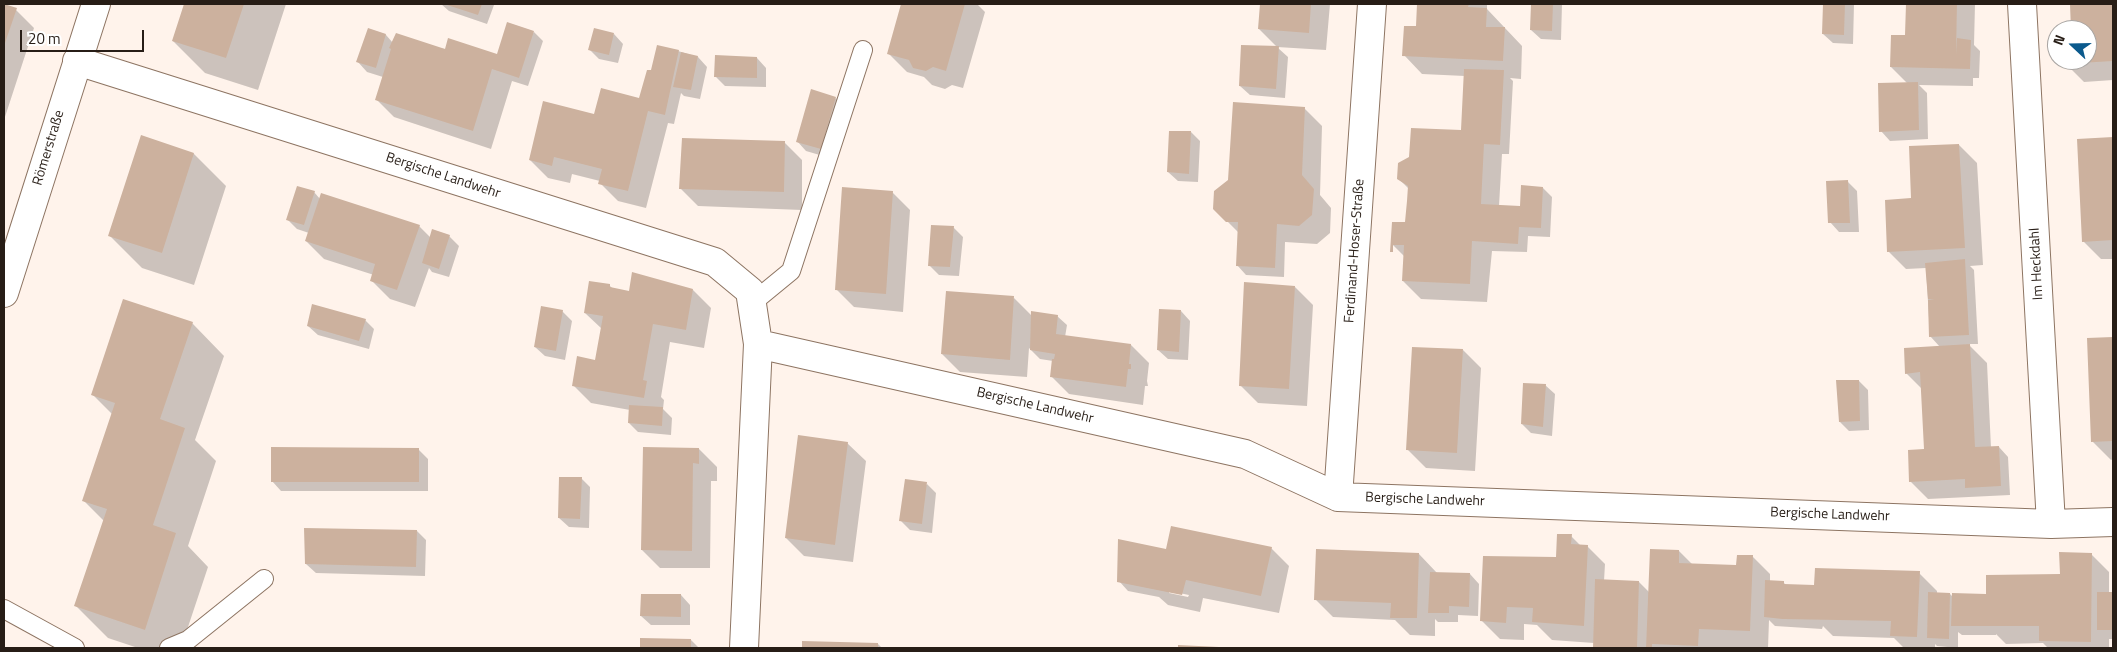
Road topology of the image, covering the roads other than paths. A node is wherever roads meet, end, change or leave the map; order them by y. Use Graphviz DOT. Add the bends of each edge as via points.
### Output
graph roads {
  1 [pos="96,4"];
  2 [pos="1372,4"];
  3 [pos="2022,4"];
  4 [pos="863,50"];
  5 [pos="77,60"];
  6 [pos="4,293"];
  7 [pos="752,304"];
  8 [pos="758,344"];
  9 [pos="1338,497"];
  10 [pos="2113,522"];
  11 [pos="2051,524"];
  12 [pos="264,579"];
  13 [pos="4,609"];
  14 [pos="75,648"];
  15 [pos="168,648"];
  16 [pos="744,648"];
  1 -- 5 [label="street, Römerstraße"];
  2 -- 9 [label="street, Ferdinand-Hoser-Straße"];
  3 -- 11 [label="street, Im Heckdahl"];
  4 -- 7 [label="lane" via="791,271"];
  5 -- 6 [label="street, Römerstraße"];
  5 -- 7 [label="street, Bergische Landwehr" via="715,262 750,291"];
  7 -- 8 [label="street, Bergische Landwehr"];
  8 -- 9 [label="street, Bergische Landwehr" via="1245,454"];
  8 -- 16 [label="street, Bergische Landwehr"];
  9 -- 11 [label="street, Bergische Landwehr"];
  10 -- 11 [label="street, Bergische Landwehr"];
  12 -- 15 [label="lane" via="188,640"];
  13 -- 14 [label="lane"];
}
